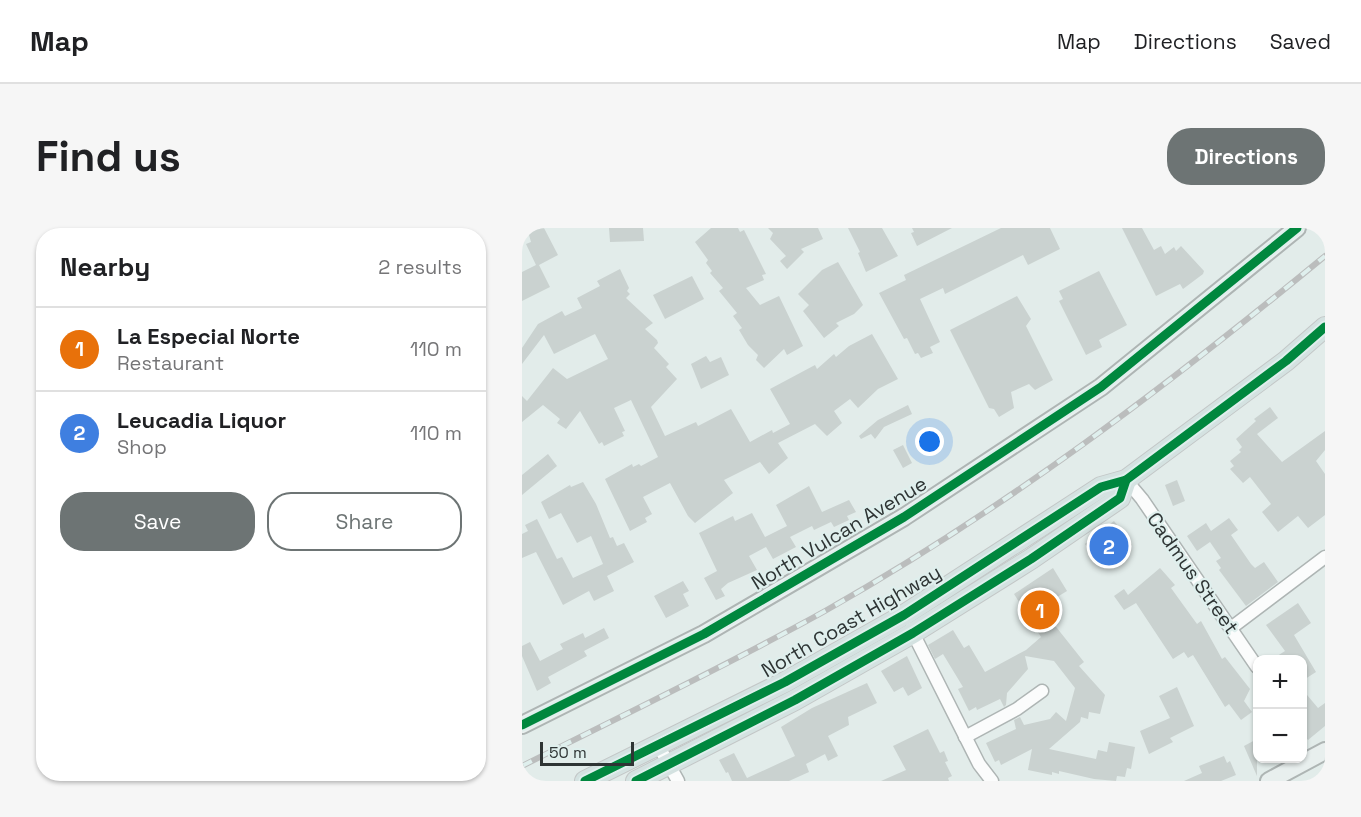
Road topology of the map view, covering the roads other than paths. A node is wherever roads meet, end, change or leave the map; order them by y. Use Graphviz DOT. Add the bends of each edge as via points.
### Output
graph roads {
  1 [pos="1297,228"];
  2 [pos="1325,327"];
  3 [pos="1126,480"];
  4 [pos="1325,557"];
  5 [pos="904,615"];
  6 [pos="1231,628"];
  7 [pos="913,633"];
  8 [pos="1253,661"];
  9 [pos="1042,690"];
  10 [pos="522,725"];
  11 [pos="965,737"];
  12 [pos="658,745"];
  13 [pos="1325,752"];
  14 [pos="673,773"];
  15 [pos="585,781"];
  16 [pos="636,781"];
  17 [pos="992,781"];
  18 [pos="1269,781"];
  1 -- 10 [label="main road, North Vulcan Avenue" via="1101,387 904,517 704,634"];
  2 -- 3 [label="main road, North Coast Highway" via="1286,361"];
  3 -- 5 [label="main road, North Coast Highway" via="1101,487"];
  3 -- 6 [label="street, Cadmus Street"];
  3 -- 7 [label="main road, North Coast Highway" via="1120,498"];
  4 -- 6 [label="street"];
  5 -- 7 [label="street"];
  5 -- 12 [label="main road, North Coast Highway" via="785,682"];
  6 -- 8 [label="street, Cadmus Street"];
  7 -- 11 [label="street"];
  7 -- 14 [label="main road, North Coast Highway"];
  9 -- 11 [label="street" via="1017,709"];
  11 -- 17 [label="street"];
  12 -- 14 [label="street"];
  12 -- 15 [label="main road, North Coast Highway"];
  13 -- 18 [label="main road"];
  14 -- 16 [label="main road, North Coast Highway"];
}
